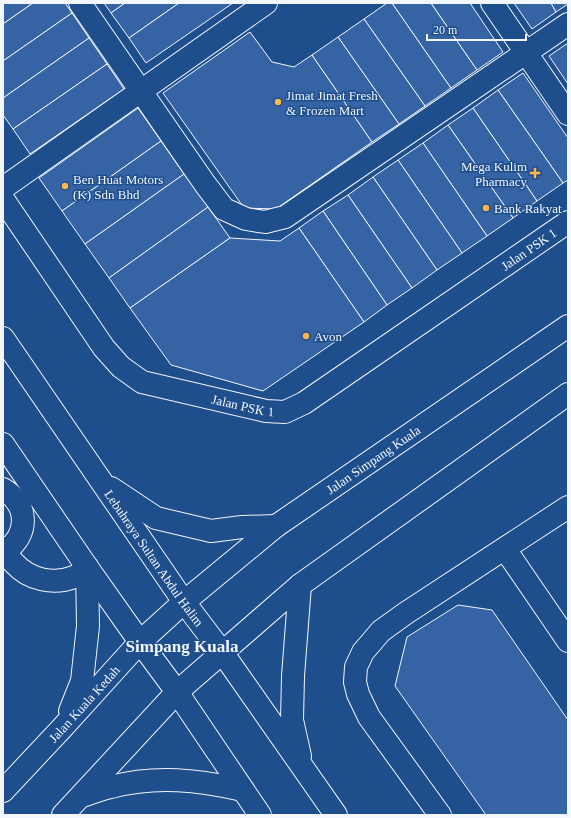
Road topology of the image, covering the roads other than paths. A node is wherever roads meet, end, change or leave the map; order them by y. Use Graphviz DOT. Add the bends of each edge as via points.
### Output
graph roads {
  1 [pos="80,3"];
  2 [pos="266,3"];
  3 [pos="492,3"];
  4 [pos="568,24"];
  5 [pos="526,53"];
  6 [pos="141,92"];
  7 [pos="568,114"];
  8 [pos="3,188"];
  9 [pos="3,199"];
  10 [pos="568,222"];
  11 [pos="568,326"];
  12 [pos="3,338"];
  13 [pos="568,394"];
  14 [pos="3,444"];
  15 [pos="102,482"];
  16 [pos="3,489"];
  17 [pos="568,507"];
  18 [pos="276,526"];
  19 [pos="505,549"];
  20 [pos="4,550"];
  21 [pos="87,568"];
  22 [pos="300,585"];
  23 [pos="184,602"];
  24 [pos="568,641"];
  25 [pos="140,642"];
  26 [pos="222,652"];
  27 [pos="177,692"];
  28 [pos="63,727"];
  29 [pos="301,764"];
  30 [pos="243,790"];
  31 [pos="3,791"];
  32 [pos="81,796"];
  33 [pos="63,815"];
  34 [pos="260,815"];
  35 [pos="336,815"];
  36 [pos="440,815"];
  1 -- 6 [label="main road"];
  2 -- 6 [label="main road"];
  3 -- 5 [label="main road"];
  4 -- 5 [label="main road"];
  5 -- 6 [label="main road" via="285,217 264,222 246,219 224,209"];
  5 -- 7 [label="main road"];
  6 -- 8 [label="main road"];
  9 -- 10 [label="main road, Jalan PSK 1" via="104,348 121,367 142,382 266,411 285,412 304,403"];
  11 -- 18 [label="main road, Jalan Simpang Kuala"];
  12 -- 15 [label="main road, Lebuhraya Sultan Abdul Halim"];
  13 -- 22 [label="main road"];
  14 -- 21 [label="main road"];
  15 -- 18 [label="main road" via="156,518 211,531"];
  15 -- 23 [label="main road, Lebuhraya Sultan Abdul Halim"];
  16 -- 20 [label="main road" via="17,501 23,519 18,538 13,546"];
  17 -- 19 [label="main road"];
  18 -- 23 [label="main road, Jalan Simpang Kuala"];
  19 -- 24 [label="main road"];
  19 -- 36 [label="main road" via="381,631 363,652 356,667 355,682 358,694 369,717"];
  20 -- 21 [label="main road" via="14,564 27,574 43,580 59,581 76,576"];
  21 -- 25 [label="main road"];
  21 -- 28 [label="main road" via="88,626 82,681"];
  22 -- 26 [label="main road"];
  22 -- 29 [label="main road" via="292,720"];
  23 -- 25 [label="main road, Jalan Kuala Kedah"];
  23 -- 26 [label="main road, Lebuhraya Sultan Abdul Halim"];
  25 -- 27 [label="main road"];
  25 -- 28 [label="main road, Jalan Kuala Kedah"];
  26 -- 27 [label="main road"];
  26 -- 29 [label="main road, Lebuhraya Sultan Abdul Halim"];
  27 -- 30 [label="main road"];
  27 -- 32 [label="main road"];
  28 -- 31 [label="main road, Jalan Kuala Kedah"];
  29 -- 35 [label="main road, Lebuhraya Sultan Abdul Halim"];
  30 -- 32 [label="main road" via="178,779 112,786"];
  30 -- 34 [label="main road"];
  32 -- 33 [label="main road"];
}
